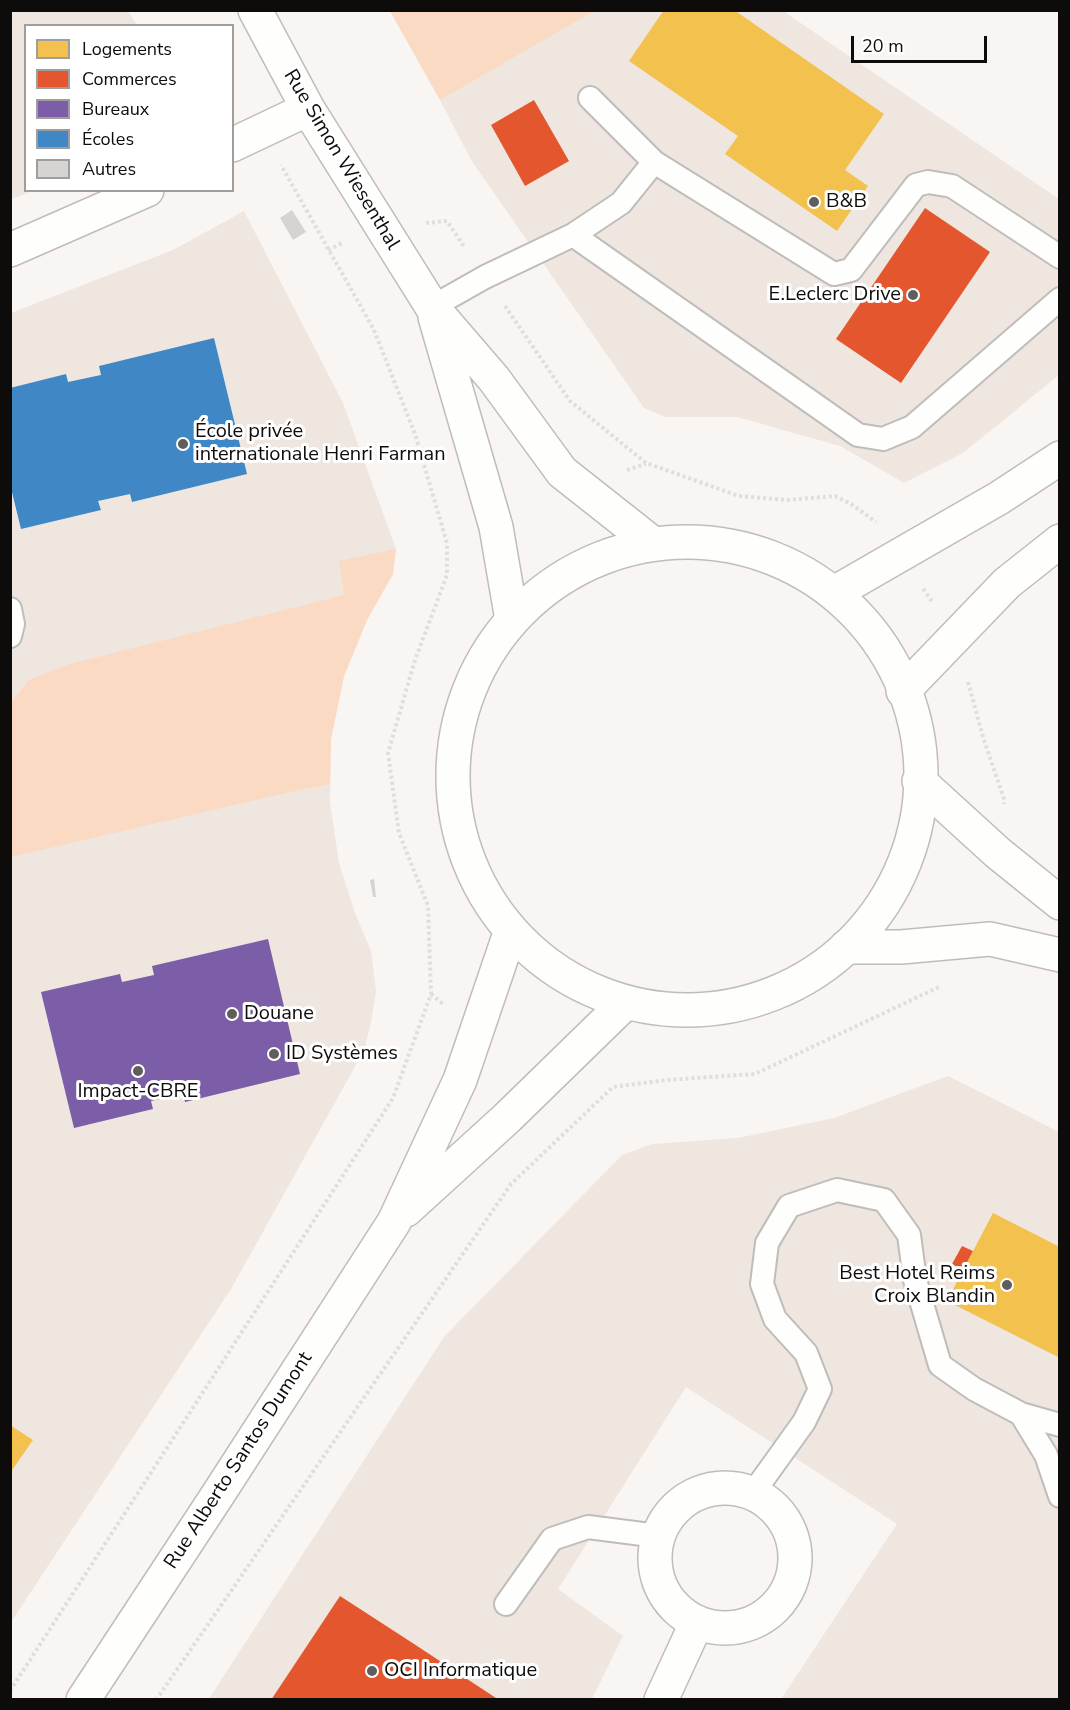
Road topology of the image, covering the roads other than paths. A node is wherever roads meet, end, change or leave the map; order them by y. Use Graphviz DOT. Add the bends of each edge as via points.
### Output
graph roads {
  1 [pos="255,10"];
  2 [pos="591,98"];
  3 [pos="308,109"];
  4 [pos="234,144"];
  5 [pos="654,162"];
  6 [pos="142,192"];
  7 [pos="573,235"];
  8 [pos="10,250"];
  9 [pos="1059,257"];
  10 [pos="1059,300"];
  11 [pos="432,307"];
  12 [pos="1059,458"];
  13 [pos="1059,541"];
  14 [pos="652,543"];
  15 [pos="834,593"];
  16 [pos="10,609"];
  17 [pos="512,620"];
  18 [pos="10,636"];
  19 [pos="903,691"];
  20 [pos="919,782"];
  21 [pos="1059,903"];
  22 [pos="511,930"];
  23 [pos="846,947"];
  24 [pos="1059,955"];
  25 [pos="623,1005"];
  26 [pos="394,1222"];
  27 [pos="1021,1414"];
  28 [pos="1059,1425"];
  29 [pos="753,1493"];
  30 [pos="1059,1496"];
  31 [pos="658,1536"];
  32 [pos="506,1604"];
  33 [pos="697,1622"];
  34 [pos="82,1700"];
  35 [pos="662,1700"];
  1 -- 3 [label="main road, Rue Simon Wiesenthal"];
  2 -- 5 [label="lane"];
  3 -- 4 [label="main road"];
  3 -- 11 [label="main road, Rue Simon Wiesenthal"];
  5 -- 7 [label="lane" via="621,203"];
  5 -- 9 [label="lane" via="834,274 851,270 916,186 928,182 952,186"];
  6 -- 8 [label="main road"];
  7 -- 10 [label="lane" via="858,435 883,439 912,427"];
  7 -- 11 [label="lane"];
  11 -- 14 [label="main road, Rue Simon Wiesenthal" via="494,379 562,472"];
  11 -- 17 [label="main road, Rue Simon Wiesenthal" via="496,527"];
  12 -- 15 [label="main road" via="999,498"];
  13 -- 19 [label="main road" via="1007,583"];
  14 -- 15 [label="main road" via="749,548"];
  14 -- 17 [label="main road" via="569,570"];
  15 -- 19 [label="main road" via="893,659"];
  16 -- 18 [label="lane"];
  17 -- 22 [label="main road" via="500,631 458,714 453,805 480,894"];
  19 -- 20 [label="main road" via="922,745"];
  20 -- 21 [label="main road"];
  20 -- 23 [label="main road" via="915,839 875,922"];
  22 -- 25 [label="main road" via="537,962"];
  22 -- 26 [label="main road" via="460,1080"];
  23 -- 24 [label="main road" via="901,947 990,939"];
  23 -- 25 [label="main road" via="803,983 715,1008"];
  25 -- 26 [label="main road"];
  26 -- 34 [label="main road, Rue Alberto Santos Dumont"];
  27 -- 28 [label="lane"];
  27 -- 29 [label="lane" via="940,1365 915,1281 909,1235 884,1200 837,1190 789,1206 767,1243 762,1284 775,1319 806,1353 820,1389 804,1422"];
  27 -- 30 [label="lane" via="1046,1455"];
  29 -- 31 [label="main road" via="731,1487 707,1490 686,1499 669,1515"];
  29 -- 33 [label="main road" via="772,1505 786,1522 794,1542 796,1564 790,1586 779,1604 762,1618 741,1626 719,1628"];
  31 -- 32 [label="lane" via="588,1527 552,1539"];
  31 -- 33 [label="main road" via="657,1577 680,1612"];
  33 -- 35 [label="main road"];
}
